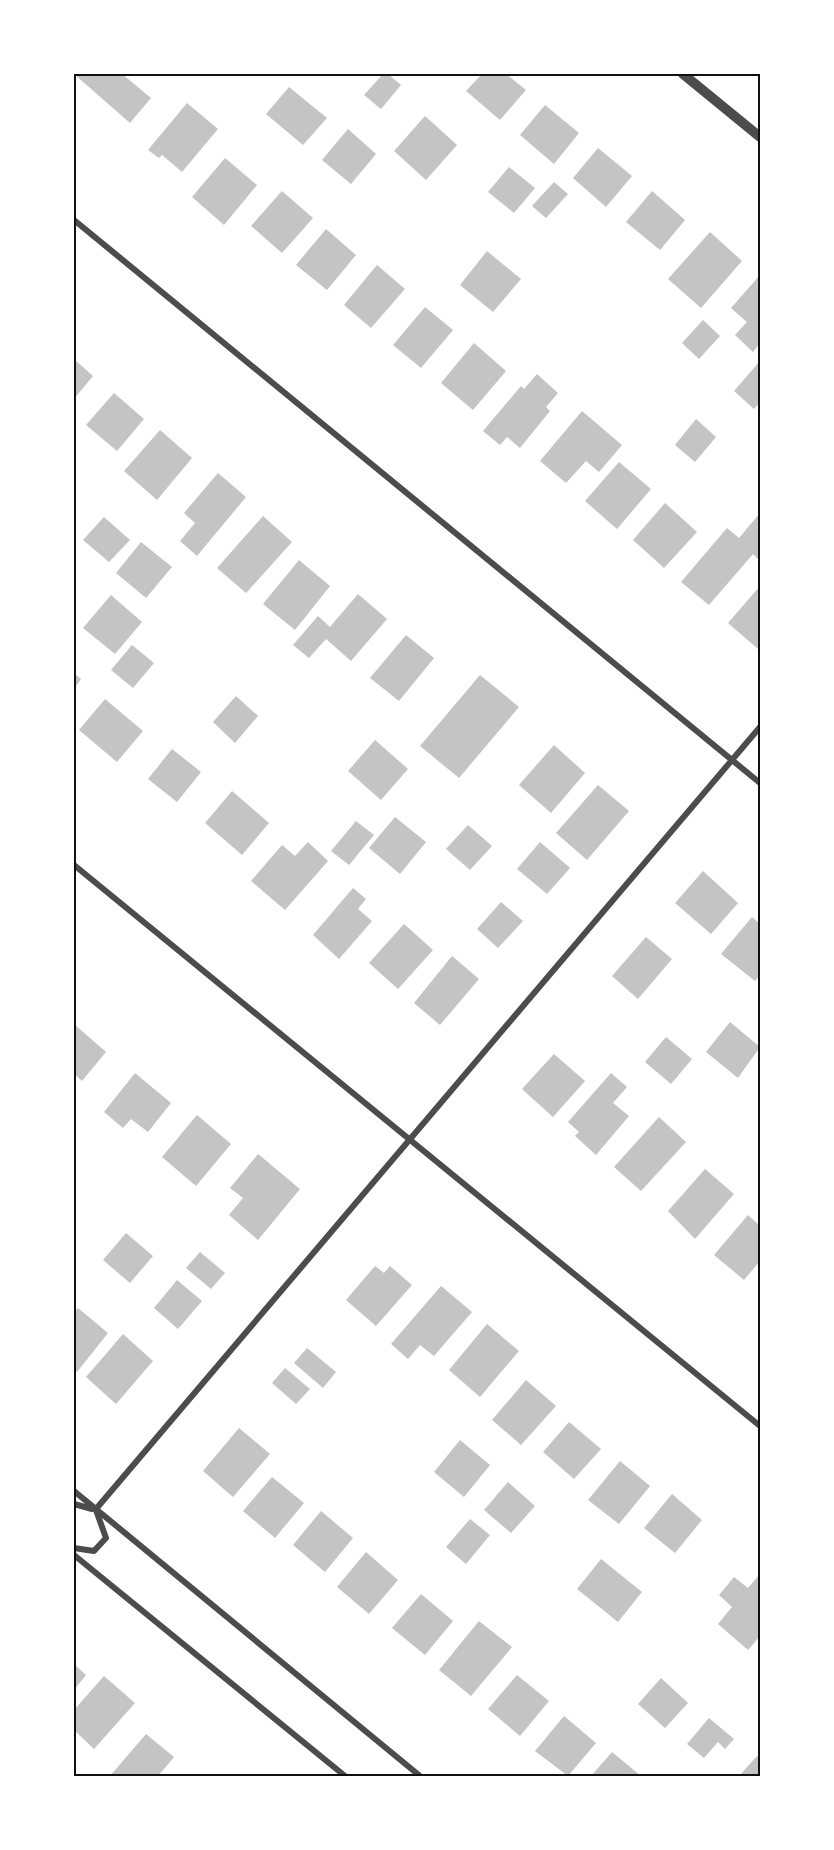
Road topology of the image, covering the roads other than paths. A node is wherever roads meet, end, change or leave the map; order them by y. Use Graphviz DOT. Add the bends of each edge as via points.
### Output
graph roads {
  1 [pos="683,74"];
  2 [pos="760,136"];
  3 [pos="74,220"];
  4 [pos="760,727"];
  5 [pos="733,760"];
  6 [pos="760,783"];
  7 [pos="74,865"];
  8 [pos="411,1139"];
  9 [pos="760,1426"];
  10 [pos="74,1491"];
  11 [pos="74,1504"];
  12 [pos="96,1509"];
  13 [pos="74,1548"];
  14 [pos="74,1555"];
  15 [pos="345,1776"];
  16 [pos="420,1776"];
  1 -- 2 [label="street"];
  3 -- 5 [label="street"];
  4 -- 5 [label="street"];
  5 -- 6 [label="street"];
  5 -- 8 [label="street"];
  7 -- 8 [label="street"];
  8 -- 9 [label="street"];
  8 -- 12 [label="street"];
  10 -- 12 [label="street"];
  11 -- 12 [label="street"];
  12 -- 13 [label="street" via="106,1538 94,1551"];
  12 -- 16 [label="street"];
  14 -- 15 [label="street"];
}
